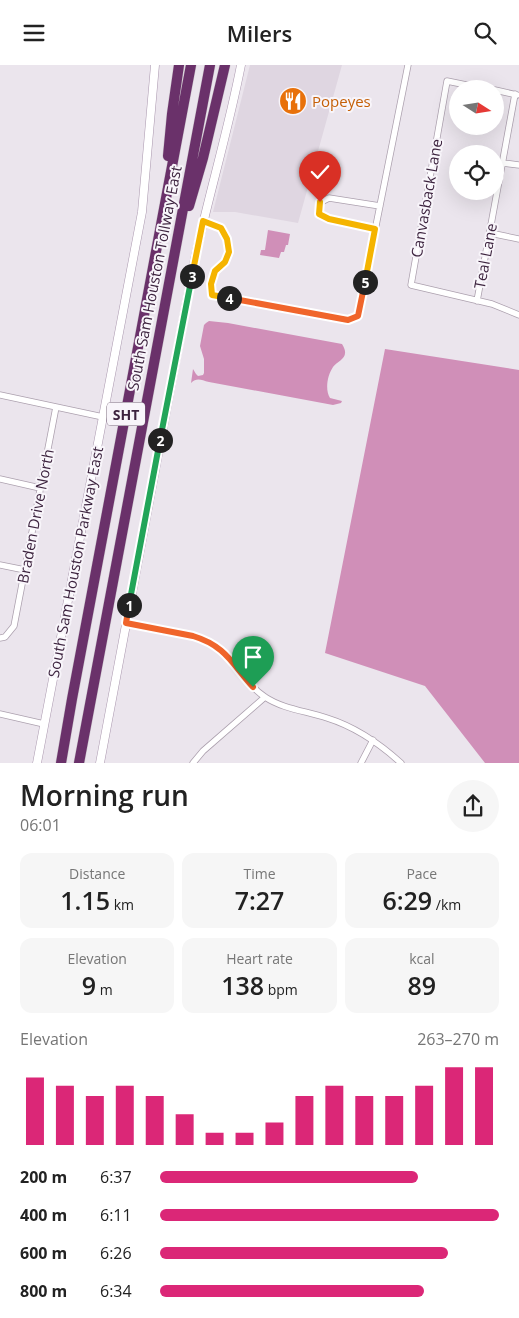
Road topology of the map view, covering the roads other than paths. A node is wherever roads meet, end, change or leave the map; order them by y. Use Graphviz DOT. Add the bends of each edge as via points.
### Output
graph roads {
  1 [pos="155,65"];
  2 [pos="179,65"];
  3 [pos="191,65"];
  4 [pos="210,65"];
  5 [pos="225,65"];
  6 [pos="241,65"];
  7 [pos="408,65"];
  8 [pos="449,81"];
  9 [pos="504,92"];
  10 [pos="517,95"];
  11 [pos="504,158"];
  12 [pos="504,163"];
  13 [pos="519,165"];
  14 [pos="496,200"];
  15 [pos="380,206"];
  16 [pos="164,209"];
  17 [pos="203,221"];
  18 [pos="375,229"];
  19 [pos="490,233"];
  20 [pos="519,239"];
  21 [pos="169,277"];
  22 [pos="477,301"];
  23 [pos="519,315"];
  24 [pos="0,395"];
  25 [pos="56,407"];
  26 [pos="103,417"];
  27 [pos="0,479"];
  28 [pos="40,488"];
  29 [pos="0,565"];
  30 [pos="25,570"];
  31 [pos="126,623"];
  32 [pos="0,638"];
  33 [pos="265,697"];
  34 [pos="0,714"];
  35 [pos="44,723"];
  36 [pos="373,739"];
  37 [pos="37,763"];
  38 [pos="60,763"];
  39 [pos="79,763"];
  40 [pos="100,763"];
  41 [pos="193,763"];
  42 [pos="361,763"];
  43 [pos="401,763"];
  1 -- 26 [label="main road, South Sam Houston Parkway East" via="142,212"];
  2 -- 16 [label="highway"];
  3 -- 16 [label="highway, South Sam Houston Tollway East / SHT"];
  4 -- 21 [label="highway, South Sam Houston Tollway East / SHT"];
  5 -- 21 [label="highway" via="203,159"];
  6 -- 17 [label="main road"];
  7 -- 15 [label="street"];
  8 -- 22 [label="street, Canvasback Lane" via="411,285"];
  9 -- 10 [label="street"];
  10 -- 11 [label="street, Teal Lane"];
  12 -- 13 [label="street"];
  14 -- 19 [label="street, Teal Lane"];
  15 -- 18 [label="street"];
  15 -- 18 [label="street" via="330,198 320,202 319,214 329,219"];
  16 -- 38 [label="highway, South Sam Houston Tollway East / SHT"];
  17 -- 18 [label="street" via="221,228 229,252 225,262 215,271 212,295 348,320 358,316"];
  17 -- 31 [label="main road"];
  19 -- 20 [label="street"];
  19 -- 22 [label="street, Teal Lane"];
  21 -- 39 [label="highway, South Sam Houston Tollway East / SHT"];
  22 -- 23 [label="street"];
  24 -- 25 [label="street"];
  25 -- 26 [label="street"];
  25 -- 28 [label="street, Braden Drive North"];
  26 -- 35 [label="main road, South Sam Houston Parkway East"];
  27 -- 28 [label="street"];
  28 -- 30 [label="street, Braden Drive North"];
  29 -- 30 [label="street"];
  30 -- 32 [label="street, Braden Drive North" via="14,626"];
  31 -- 33 [label="street" via="202,639 231,659"];
  31 -- 40 [label="main road"];
  33 -- 36 [label="street" via="287,707 328,718"];
  33 -- 41 [label="street"];
  34 -- 35 [label="street"];
  35 -- 37 [label="main road, South Sam Houston Parkway East"];
  36 -- 42 [label="street"];
  36 -- 43 [label="street"];
}
